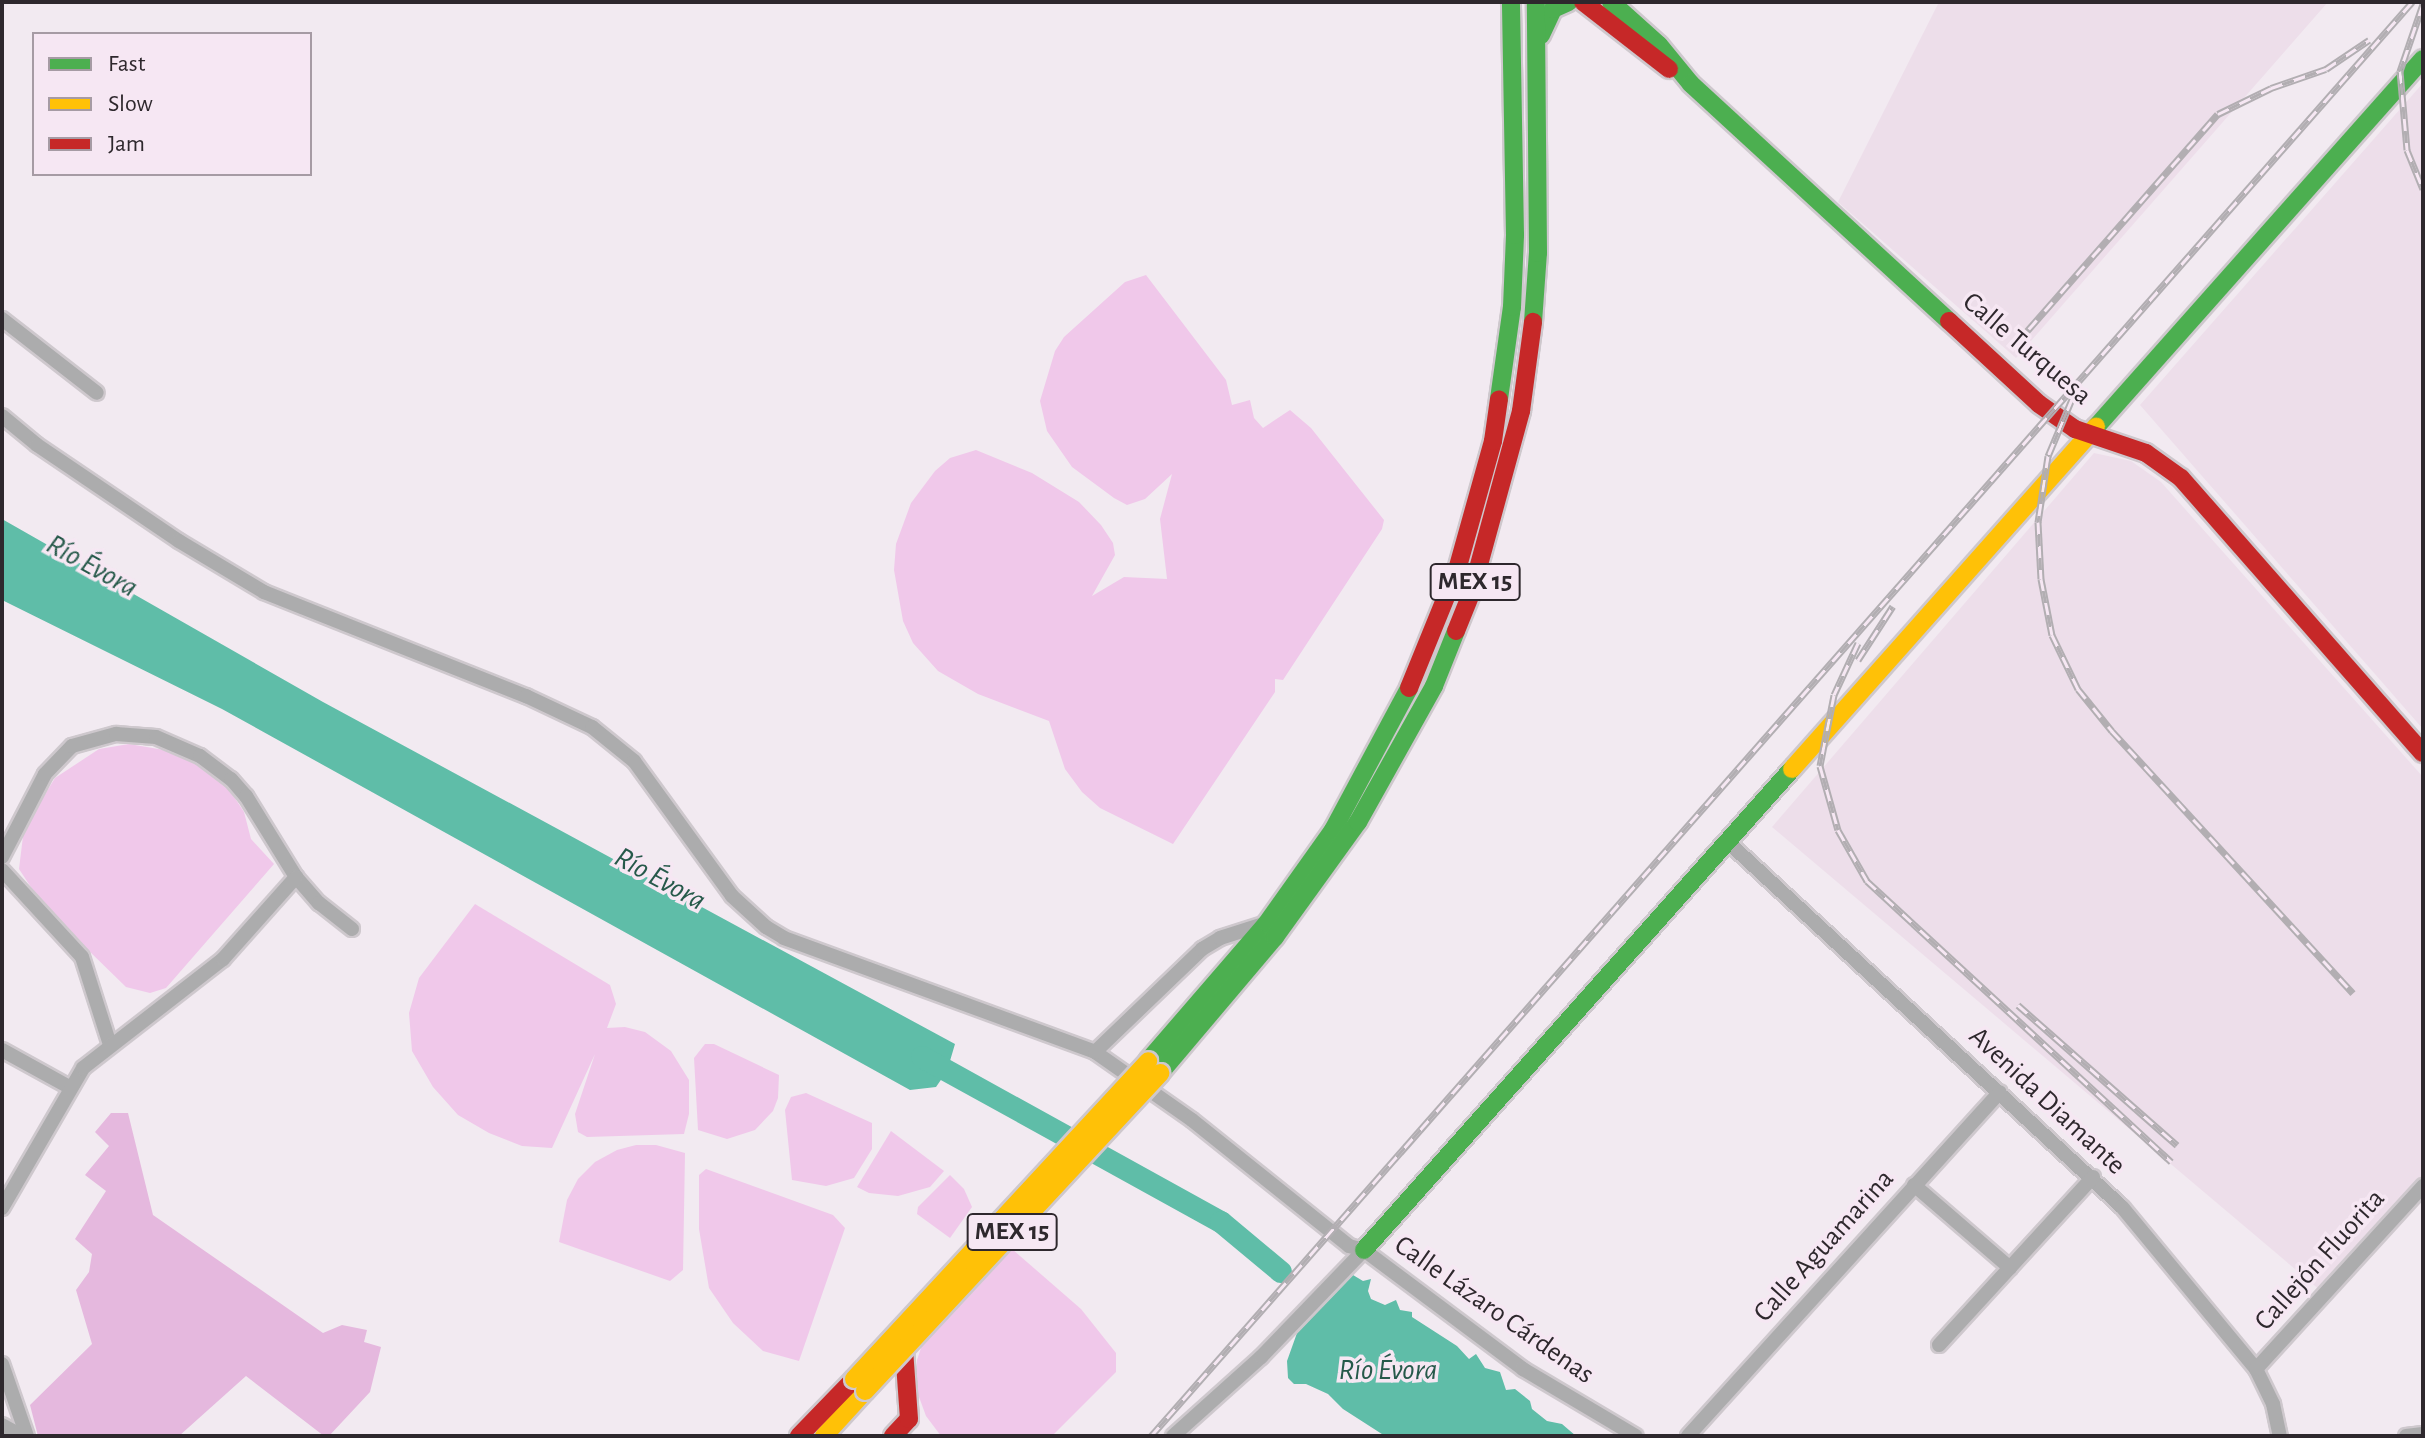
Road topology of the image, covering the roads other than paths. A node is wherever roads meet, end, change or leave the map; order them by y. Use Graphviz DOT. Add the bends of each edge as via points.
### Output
graph roads {
  1 [pos="1511,2"];
  2 [pos="1536,2"];
  3 [pos="1569,2"];
  4 [pos="1582,2"];
  5 [pos="1611,2"];
  6 [pos="1536,59"];
  7 [pos="2423,59"];
  8 [pos="1691,84"];
  9 [pos="2,319"];
  10 [pos="97,393"];
  11 [pos="2,416"];
  12 [pos="2090,435"];
  13 [pos="2423,753"];
  14 [pos="1729,843"];
  15 [pos="2,857"];
  16 [pos="2,870"];
  17 [pos="296,877"];
  18 [pos="1267,923"];
  19 [pos="352,929"];
  20 [pos="110,1045"];
  21 [pos="2,1050"];
  22 [pos="1095,1052"];
  23 [pos="1154,1067"];
  24 [pos="69,1087"];
  25 [pos="2000,1092"];
  26 [pos="2093,1177"];
  27 [pos="1914,1185"];
  28 [pos="2423,1186"];
  29 [pos="2,1208"];
  30 [pos="1364,1250"];
  31 [pos="2010,1268"];
  32 [pos="1939,1345"];
  33 [pos="904,1349"];
  34 [pos="3,1366"];
  35 [pos="2256,1369"];
  36 [pos="860,1385"];
  37 [pos="2,1425"];
  38 [pos="2423,1434"];
  39 [pos="24,1436"];
  40 [pos="799,1436"];
  41 [pos="824,1436"];
  42 [pos="893,1436"];
  43 [pos="1173,1436"];
  44 [pos="1636,1436"];
  45 [pos="1688,1436"];
  46 [pos="2280,1436"];
  47 [pos="2406,1436"];
  1 -- 18 [label="main road, MEX 15" via="1512,307 1500,407 1479,498 1444,606 1403,704 1333,830"];
  2 -- 6 [label="main road, MEX 15"];
  3 -- 6 [label="main road" via="1546,18"];
  4 -- 8 [label="main road, Calle Turquesa"];
  5 -- 8 [label="main road, Calle Turquesa" via="1659,45"];
  6 -- 23 [label="main road, MEX 15" via="1538,253 1527,373 1499,499 1458,628 1399,752 1338,852 1275,937"];
  7 -- 12 [label="main road"];
  8 -- 12 [label="main road, Calle Turquesa" via="2039,404"];
  9 -- 10 [label="street"];
  11 -- 22 [label="street, Calle Lázaro Cárdenas" via="179,541 264,592 592,727 634,761 732,896 784,938"];
  12 -- 13 [label="main road, Calle Turquesa" via="2146,453 2181,478"];
  12 -- 14 [label="main road"];
  14 -- 25 [label="street, Avenida Diamante"];
  14 -- 30 [label="main road"];
  15 -- 17 [label="street" via="32,795 60,757 85,740 133,734 173,743 217,766 246,796"];
  16 -- 20 [label="street" via="82,957"];
  17 -- 19 [label="street"];
  17 -- 20 [label="street" via="223,959"];
  18 -- 22 [label="street" via="1202,949"];
  18 -- 23 [label="main road, MEX 15"];
  20 -- 24 [label="street"];
  21 -- 24 [label="street"];
  22 -- 30 [label="street, Calle Lázaro Cárdenas" via="1192,1120 1349,1246"];
  23 -- 33 [label="main road, MEX 15, bridge"];
  23 -- 36 [label="main road, MEX 15, bridge"];
  24 -- 29 [label="street"];
  25 -- 26 [label="street, Avenida Diamante"];
  25 -- 27 [label="street, Calle Aguamarina"];
  26 -- 31 [label="street"];
  26 -- 35 [label="street, Avenida Diamante"];
  27 -- 31 [label="street"];
  27 -- 45 [label="street, Calle Aguamarina"];
  28 -- 35 [label="street, Callejón Fluorita"];
  30 -- 43 [label="street" via="1261,1357"];
  30 -- 44 [label="street, Calle Lázaro Cárdenas" via="1523,1369"];
  31 -- 32 [label="street"];
  33 -- 36 [label="main road, MEX 15, bridge"];
  33 -- 42 [label="main road" via="909,1419"];
  34 -- 39 [label="street"];
  35 -- 46 [label="street, Avenida Diamante" via="2273,1404"];
  36 -- 40 [label="main road, MEX 15"];
  36 -- 41 [label="main road, MEX 15"];
  37 -- 39 [label="street"];
  38 -- 47 [label="street"];
}
